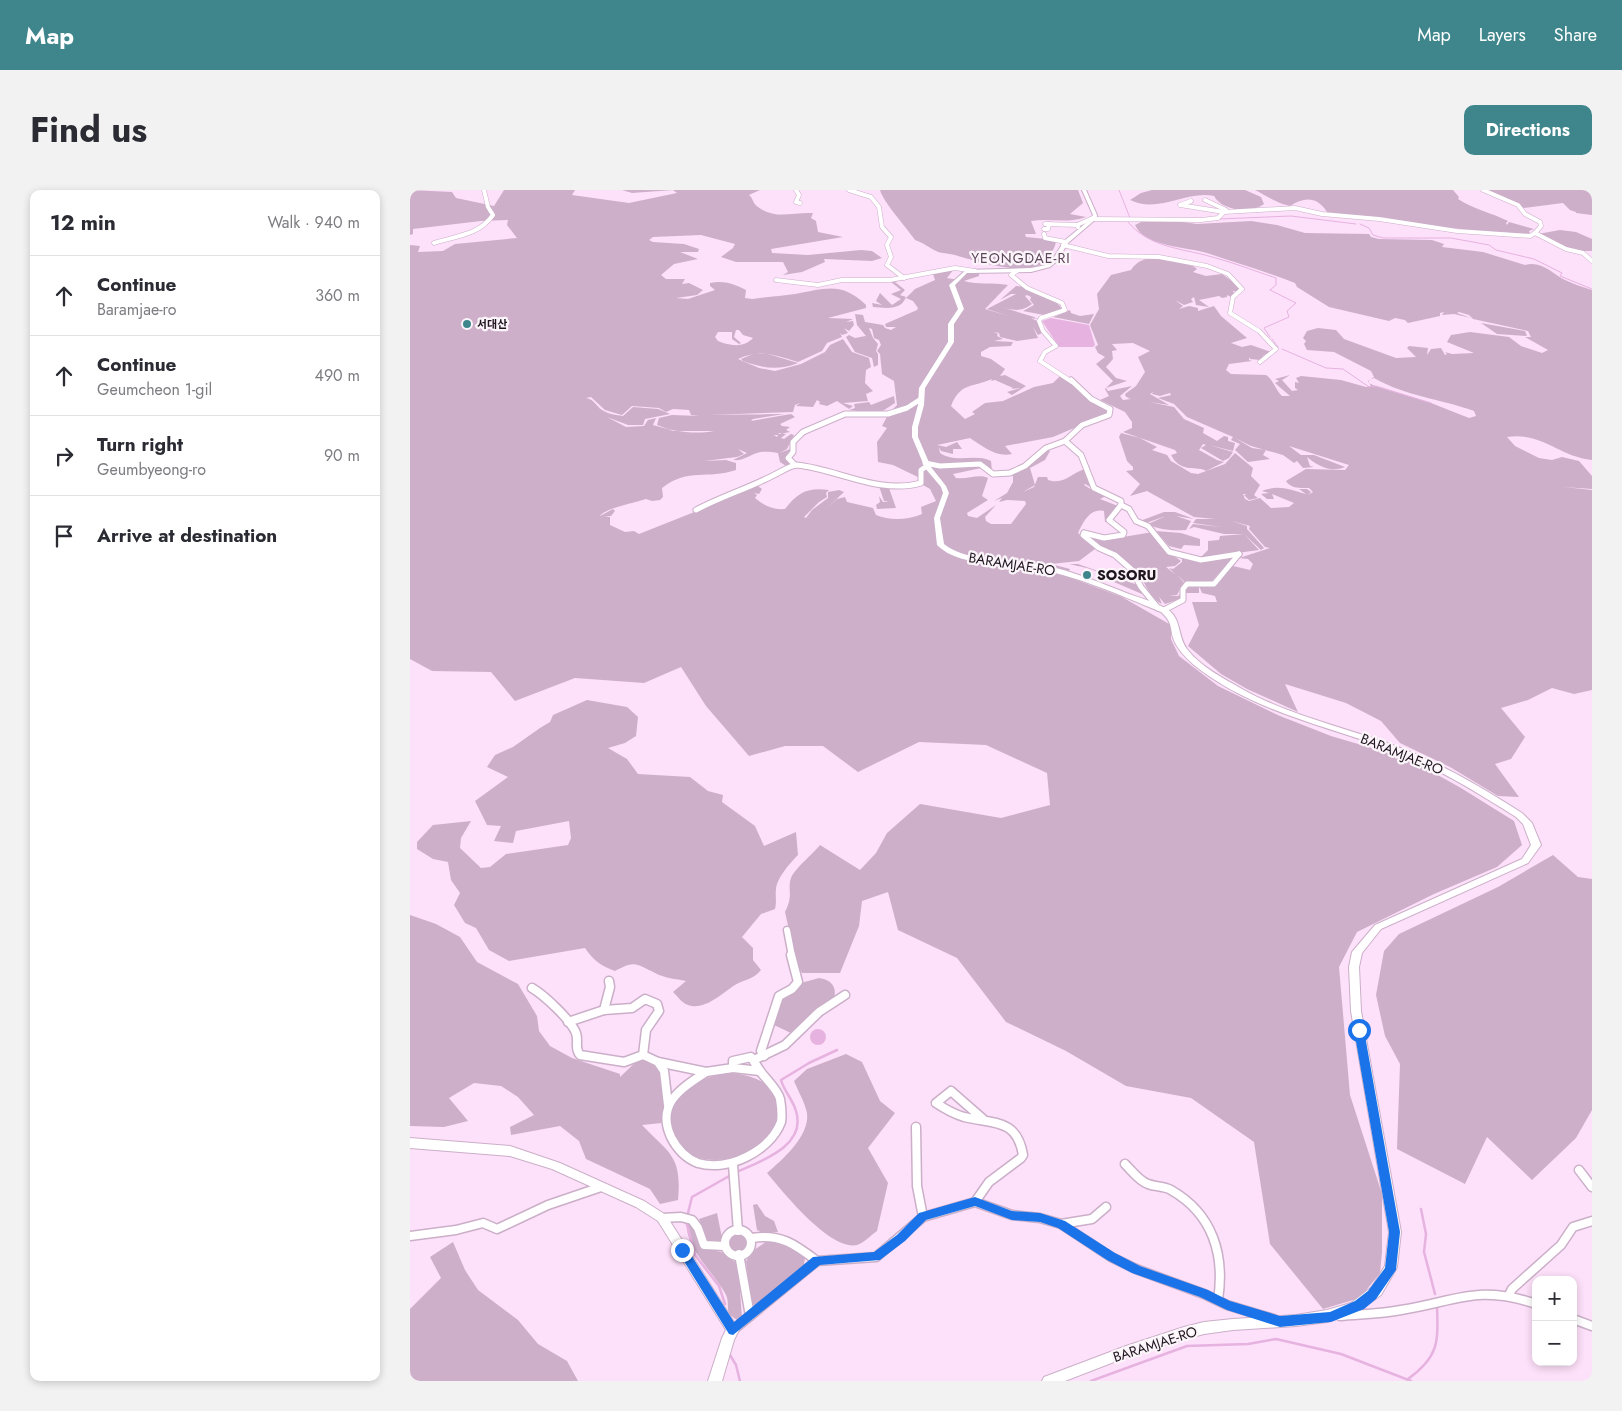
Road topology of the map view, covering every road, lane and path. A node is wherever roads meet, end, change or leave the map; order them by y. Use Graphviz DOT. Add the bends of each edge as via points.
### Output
graph roads {
  1 [pos="484,190"];
  2 [pos="796,190"];
  3 [pos="849,190"];
  4 [pos="1084,190"];
  5 [pos="1483,190"];
  6 [pos="1205,200"];
  7 [pos="1191,201"];
  8 [pos="800,203"];
  9 [pos="1232,211"];
  10 [pos="1224,212"];
  11 [pos="1094,218"];
  12 [pos="1078,227"];
  13 [pos="1062,229"];
  14 [pos="1535,233"];
  15 [pos="434,243"];
  16 [pos="1065,243"];
  17 [pos="1592,261"];
  18 [pos="975,271"];
  19 [pos="1017,271"];
  20 [pos="904,278"];
  21 [pos="776,280"];
  22 [pos="1260,362"];
  23 [pos="921,399"];
  24 [pos="1065,441"];
  25 [pos="926,464"];
  26 [pos="795,465"];
  27 [pos="1121,505"];
  28 [pos="696,510"];
  29 [pos="1161,609"];
  30 [pos="787,930"];
  31 [pos="609,981"];
  32 [pos="532,988"];
  33 [pos="845,995"];
  34 [pos="604,1010"];
  35 [pos="568,1022"];
  36 [pos="643,1055"];
  37 [pos="764,1056"];
  38 [pos="754,1060"];
  39 [pos="658,1062"];
  40 [pos="733,1068"];
  41 [pos="706,1072"];
  42 [pos="760,1072"];
  43 [pos="668,1105"];
  44 [pos="983,1119"];
  45 [pos="916,1127"];
  46 [pos="410,1143"];
  47 [pos="1125,1164"];
  48 [pos="733,1170"];
  49 [pos="1579,1170"];
  50 [pos="601,1187"];
  51 [pos="1592,1187"];
  52 [pos="975,1202"];
  53 [pos="1106,1207"];
  54 [pos="923,1216"];
  55 [pos="662,1218"];
  56 [pos="1592,1221"];
  57 [pos="1061,1224"];
  58 [pos="738,1231"];
  59 [pos="410,1236"];
  60 [pos="752,1238"];
  61 [pos="725,1246"];
  62 [pos="739,1254"];
  63 [pos="817,1261"];
  64 [pos="1509,1295"];
  65 [pos="1218,1300"];
  66 [pos="1532,1303"];
  67 [pos="750,1316"];
  68 [pos="1331,1317"];
  69 [pos="1577,1320"];
  70 [pos="1280,1322"];
  71 [pos="1592,1326"];
  72 [pos="731,1334"];
  73 [pos="715,1381"];
  74 [pos="1049,1381"];
  1 -- 15 [label="street" via="486,204 494,215 485,226 478,232"];
  2 -- 8 [label="street" via="799,194 796,202"];
  3 -- 20 [label="street" via="871,197 879,207 882,227 891,237 887,245 891,257 887,266"];
  4 -- 11 [label="street"];
  5 -- 14 [label="street" via="1518,205 1525,214 1540,222 1541,226"];
  6 -- 9 [label="street"];
  7 -- 10 [label="street" via="1180,204"];
  9 -- 10 [label="street"];
  9 -- 14 [label="street" via="1295,208 1456,231 1530,236"];
  10 -- 11 [label="street" via="1215,219 1187,221 1124,222"];
  11 -- 12 [label="street, BARAMJAE-RO"];
  12 -- 13 [label="street"];
  12 -- 16 [label="street, BARAMJAE-RO"];
  12 -- 16 [label="street" via="1047,224 1045,238"];
  14 -- 17 [label="street" via="1566,249 1583,253"];
  16 -- 19 [label="street, BARAMJAE-RO" via="1048,266"];
  16 -- 22 [label="street" via="1108,256 1174,259 1228,274 1242,289 1233,297 1230,313 1260,331 1276,348"];
  18 -- 19 [label="street, BARAMJAE-RO"];
  18 -- 20 [label="street" via="955,268"];
  18 -- 23 [label="street, BARAMJAE-RO" via="962,274 952,285 961,309 951,324 951,342 922,388"];
  19 -- 24 [label="street" via="1011,275 1013,278 1023,286 1062,303 1065,310 1039,321 1056,346 1045,352 1040,361 1110,409 1109,415 1082,424"];
  20 -- 21 [label="street" via="871,282 842,280 818,285"];
  23 -- 25 [label="street, BARAMJAE-RO" via="915,437"];
  23 -- 26 [label="street" via="888,414 845,414 804,432 793,442 793,452 788,458"];
  24 -- 25 [label="street" via="1046,448 1025,466 1007,474 993,474 980,464"];
  24 -- 27 [label="street" via="1079,450 1094,481 1094,488 1115,497"];
  25 -- 26 [label="street" via="921,483 897,487 838,477"];
  25 -- 29 [label="street, BARAMJAE-RO" via="946,493 937,518 945,549 956,555 1058,571"];
  26 -- 28 [label="street"];
  27 -- 29 [label="street" via="1109,520 1124,532 1123,535 1104,538 1088,533 1083,535 1131,569 1141,588"];
  27 -- 29 [label="street" via="1129,509 1136,521 1148,526 1169,552 1201,560 1239,554 1214,584 1187,584 1183,589 1183,600"];
  29 -- 68 [label="street, BARAMJAE-RO" via="1176,622 1177,639 1182,648 1218,678 1289,712 1437,766 1519,816 1527,824 1536,846 1525,860 1511,868 1378,927 1357,952 1354,967 1356,1011 1395,1245 1391,1270 1372,1295 1360,1305"];
  30 -- 37 [label="street" via="798,982 779,996 761,1051"];
  31 -- 34 [label="street"];
  32 -- 35 [label="street" via="538,990"];
  33 -- 37 [label="street" via="819,1012 785,1045"];
  34 -- 35 [label="street"];
  34 -- 36 [label="street" via="632,1008 645,1000 656,1004 659,1011 646,1030"];
  35 -- 36 [label="street" via="577,1033 576,1048 580,1055 624,1062"];
  36 -- 39 [label="street"];
  37 -- 38 [label="street"];
  38 -- 40 [label="street" via="733,1061"];
  38 -- 42 [label="street"];
  39 -- 41 [label="street"];
  39 -- 43 [label="street" via="664,1070"];
  40 -- 41 [label="street"];
  40 -- 42 [label="street"];
  41 -- 43 [label="street" via="682,1088"];
  42 -- 48 [label="street" via="771,1082 782,1102 781,1124 778,1133"];
  43 -- 48 [label="street" via="664,1117 667,1132 680,1154 697,1163"];
  44 -- 44 [label="street" via="951,1092 936,1103 966,1118"];
  44 -- 52 [label="street" via="1009,1128 1020,1142 1023,1155 988,1182"];
  45 -- 54 [label="street" via="917,1186"];
  46 -- 50 [label="street" via="510,1151 556,1166"];
  47 -- 65 [label="street" via="1145,1183 1170,1190 1193,1208 1213,1232 1222,1262"];
  48 -- 58 [label="street"];
  49 -- 51 [label="street"];
  50 -- 55 [label="street" via="640,1204"];
  50 -- 59 [label="street" via="497,1229 482,1223"];
  52 -- 54 [label="street"];
  52 -- 57 [label="street" via="1012,1215"];
  53 -- 57 [label="street" via="1102,1214 1089,1220"];
  54 -- 63 [label="street" via="876,1257"];
  55 -- 61 [label="street" via="687,1218 698,1224 704,1245 714,1248"];
  55 -- 72 [label="street"];
  56 -- 64 [label="street" via="1573,1227 1561,1245"];
  57 -- 65 [label="street" via="1111,1257"];
  58 -- 60 [label="street" via="746,1232"];
  58 -- 61 [label="street" via="726,1238"];
  60 -- 62 [label="street" via="750,1248"];
  60 -- 63 [label="street" via="762,1235 786,1238"];
  61 -- 62 [label="street" via="731,1254"];
  62 -- 67 [label="street"];
  63 -- 67 [label="street"];
  64 -- 66 [label="street"];
  64 -- 68 [label="street" via="1473,1292 1407,1310"];
  65 -- 70 [label="street"];
  67 -- 72 [label="street"];
  68 -- 70 [label="street, BARAMJAE-RO"];
  69 -- 71 [label="street"];
  70 -- 74 [label="street, BARAMJAE-RO" via="1204,1328 1162,1339"];
  72 -- 73 [label="street"];
}
